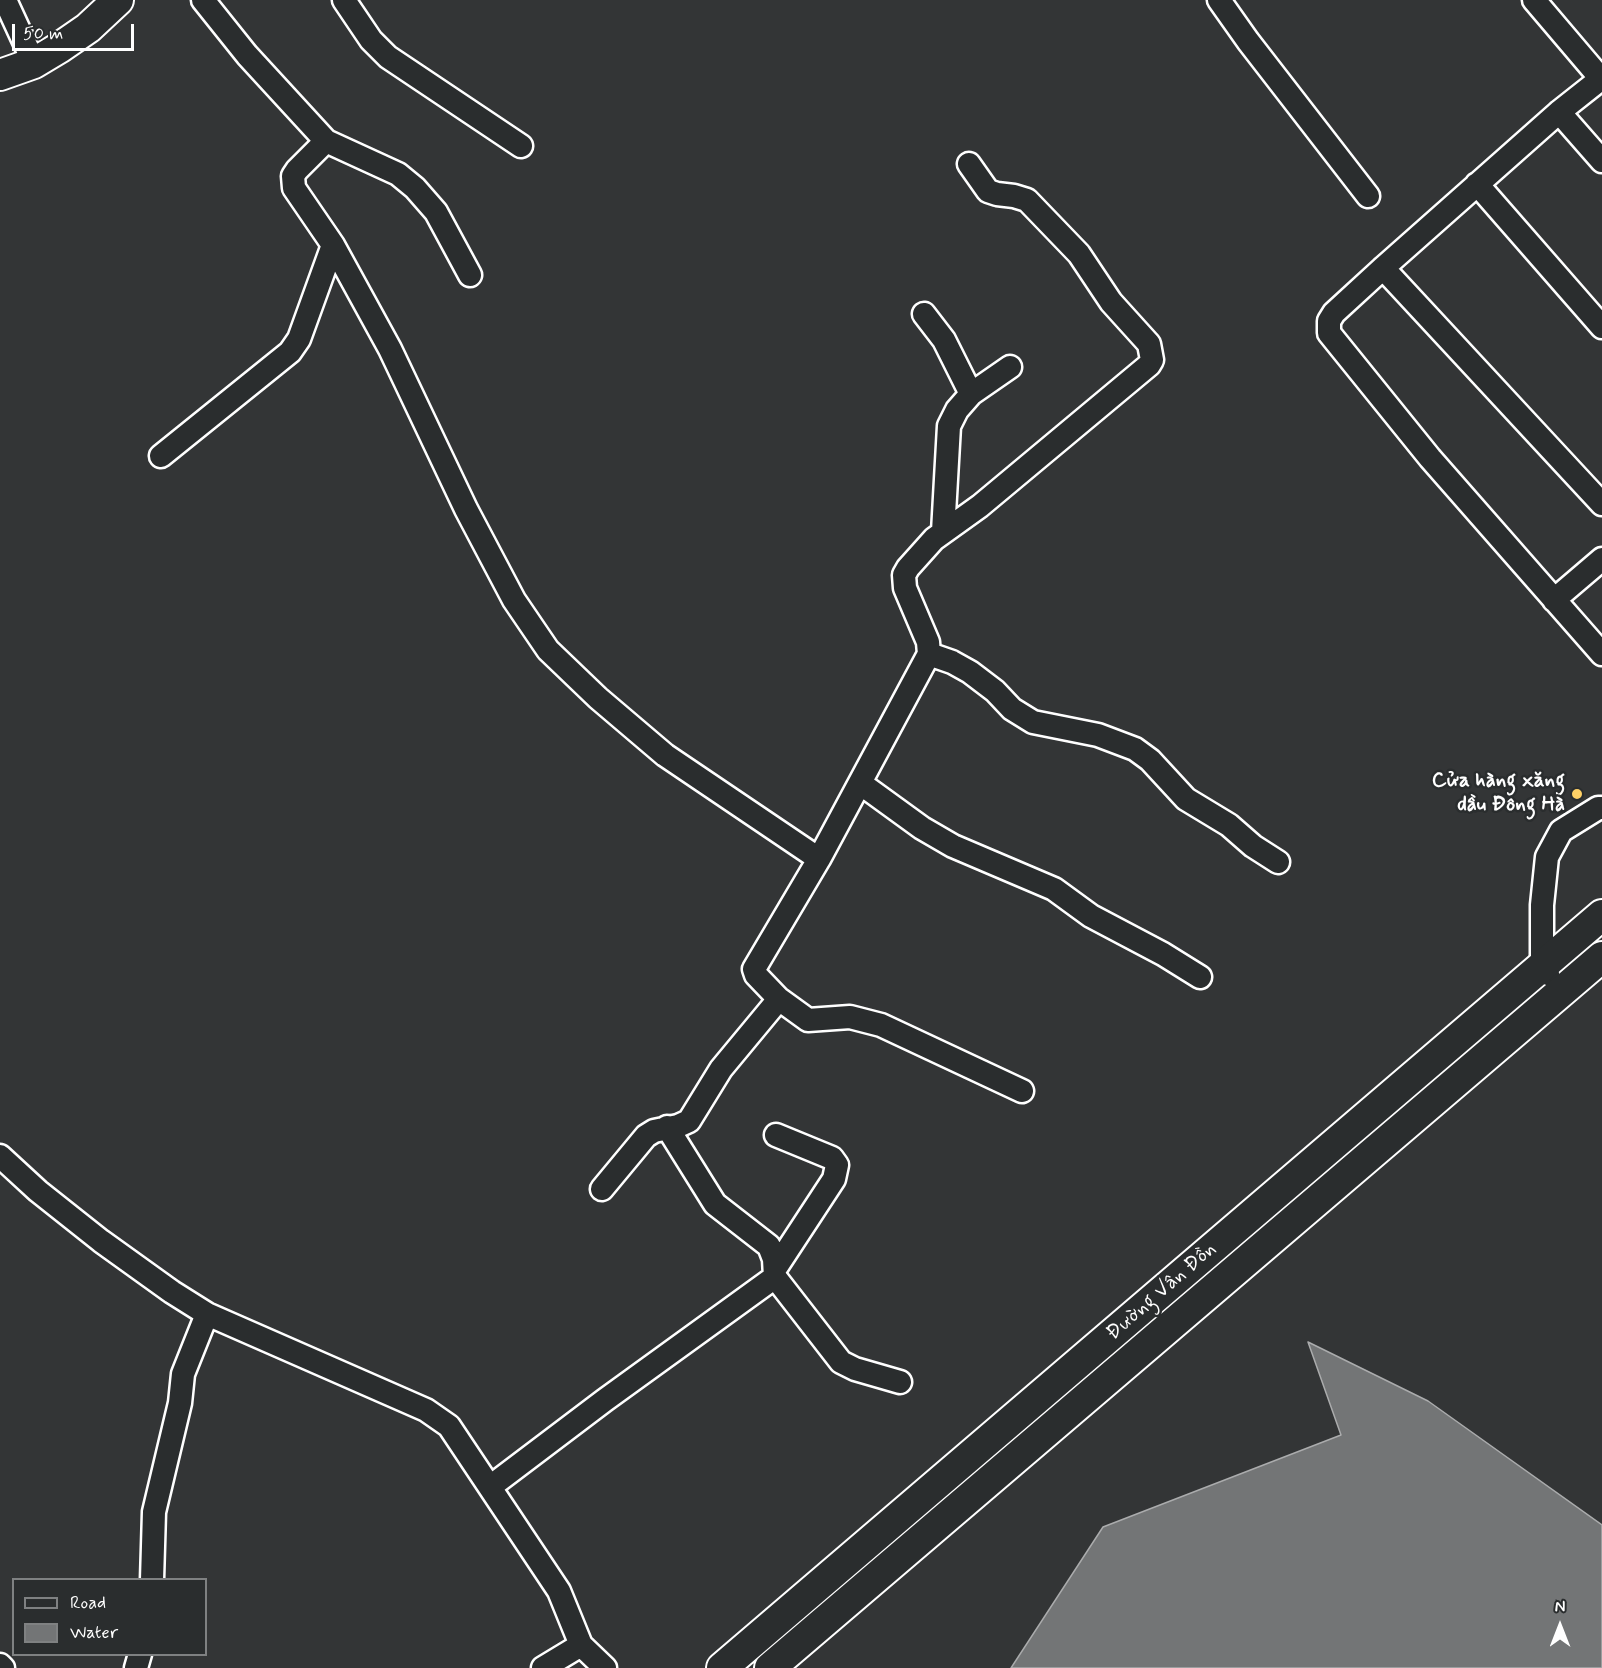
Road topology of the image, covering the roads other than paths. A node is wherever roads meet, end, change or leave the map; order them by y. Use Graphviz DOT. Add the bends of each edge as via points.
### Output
graph roads {
  1 [pos="5,0"];
  2 [pos="118,0"];
  3 [pos="203,0"];
  4 [pos="344,0"];
  5 [pos="1219,0"];
  6 [pos="1534,0"];
  7 [pos="34,63"];
  8 [pos="0,75"];
  9 [pos="1602,79"];
  10 [pos="1559,112"];
  11 [pos="326,141"];
  12 [pos="521,146"];
  13 [pos="1602,161"];
  14 [pos="969,164"];
  15 [pos="1477,184"];
  16 [pos="1368,196"];
  17 [pos="333,245"];
  18 [pos="1383,268"];
  19 [pos="470,275"];
  20 [pos="924,314"];
  21 [pos="1602,327"];
  22 [pos="1010,367"];
  23 [pos="971,394"];
  24 [pos="161,456"];
  25 [pos="1602,504"];
  26 [pos="943,532"];
  27 [pos="1602,559"];
  28 [pos="1554,600"];
  29 [pos="929,654"];
  30 [pos="1602,654"];
  31 [pos="860,783"];
  32 [pos="1602,808"];
  33 [pos="819,859"];
  34 [pos="1278,862"];
  35 [pos="1602,915"];
  36 [pos="1602,957"];
  37 [pos="1542,966"];
  38 [pos="1200,977"];
  39 [pos="1561,992"];
  40 [pos="779,999"];
  41 [pos="1022,1091"];
  42 [pos="667,1127"];
  43 [pos="776,1135"];
  44 [pos="0,1156"];
  45 [pos="602,1189"];
  46 [pos="775,1273"];
  47 [pos="207,1314"];
  48 [pos="900,1382"];
  49 [pos="1016,1417"];
  50 [pos="1036,1441"];
  51 [pos="490,1487"];
  52 [pos="152,1578"];
  53 [pos="581,1645"];
  54 [pos="543,1668"];
  55 [pos="605,1668"];
  56 [pos="722,1668"];
  57 [pos="770,1668"];
  1 -- 7 [label="street"];
  2 -- 7 [label="main road" via="88,28"];
  3 -- 11 [label="street"];
  4 -- 12 [label="street" via="371,40 388,57"];
  5 -- 16 [label="street"];
  6 -- 9 [label="street"];
  7 -- 8 [label="main road"];
  9 -- 10 [label="street"];
  10 -- 13 [label="street"];
  10 -- 15 [label="street"];
  11 -- 17 [label="street" via="297,170 293,180 297,194"];
  11 -- 19 [label="street" via="398,174 415,188 436,212"];
  14 -- 26 [label="street" via="988,191 1027,200 1037,209 1079,254 1114,305 1149,344 1152,360 980,506"];
  15 -- 18 [label="street"];
  15 -- 21 [label="street"];
  17 -- 24 [label="street" via="299,339 290,352"];
  17 -- 33 [label="street" via="390,349 514,600 548,650 665,755"];
  18 -- 25 [label="street"];
  18 -- 28 [label="street" via="1334,314 1329,321 1329,333 1430,458"];
  20 -- 23 [label="street" via="944,340"];
  22 -- 23 [label="street"];
  23 -- 26 [label="street" via="949,426"];
  26 -- 29 [label="street" via="904,575"];
  27 -- 28 [label="street"];
  28 -- 30 [label="street"];
  29 -- 31 [label="street"];
  29 -- 34 [label="street" via="970,672 1033,722 1098,735 1135,749 1186,799"];
  31 -- 33 [label="street"];
  31 -- 38 [label="street" via="922,828 977,857 1054,889 1101,922"];
  32 -- 37 [label="street" via="1561,831 1547,857"];
  33 -- 40 [label="street" via="755,966 756,975"];
  35 -- 37 [label="main road, Đường Vân Đồn"];
  36 -- 39 [label="main road, Đường Vân Đồn"];
  37 -- 39 [label="street"];
  37 -- 49 [label="main road, Đường Vân Đồn"];
  39 -- 50 [label="main road, Đường Vân Đồn"];
  40 -- 41 [label="street" via="808,1020 850,1017 880,1025"];
  40 -- 42 [label="street" via="721,1069 689,1121"];
  42 -- 45 [label="street" via="640,1142"];
  42 -- 46 [label="street" via="715,1204 769,1246"];
  43 -- 46 [label="street" via="832,1158 837,1165 834,1179"];
  44 -- 47 [label="street" via="100,1241"];
  46 -- 48 [label="street" via="841,1362"];
  46 -- 51 [label="street"];
  47 -- 51 [label="street" via="426,1410 449,1426"];
  47 -- 52 [label="street" via="183,1374 180,1403 154,1512"];
  49 -- 50 [label="main road"];
  49 -- 56 [label="main road, Đường Vân Đồn"];
  50 -- 57 [label="main road, Đường Vân Đồn"];
  51 -- 53 [label="street" via="559,1591"];
  53 -- 54 [label="street"];
  53 -- 55 [label="street"];
}
